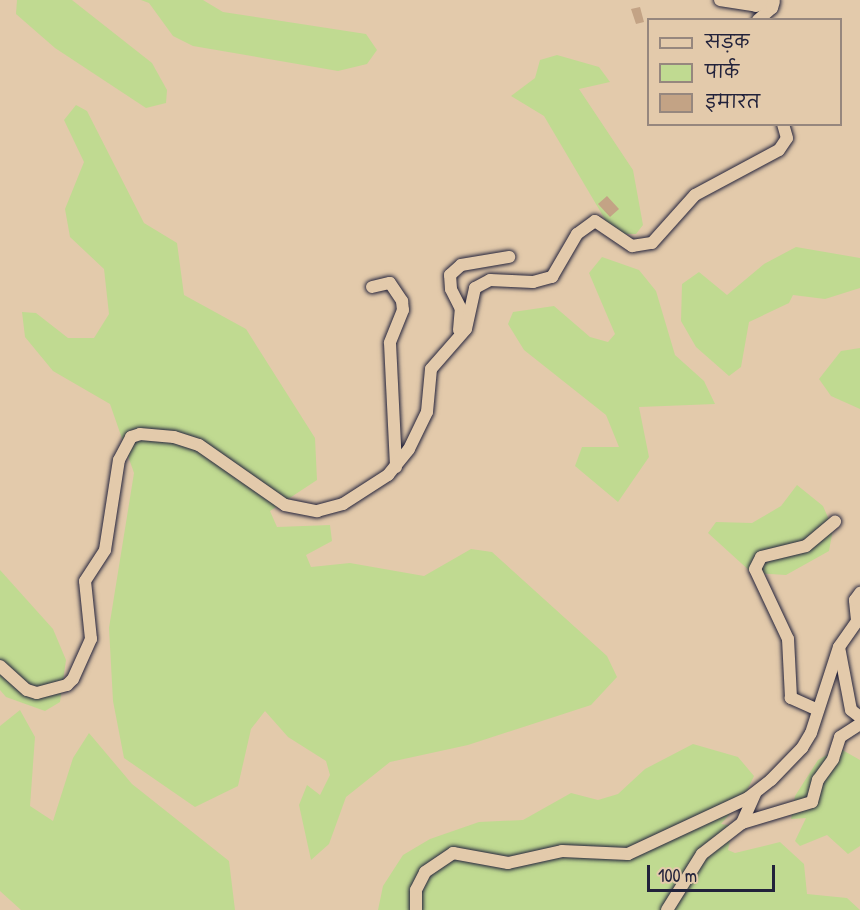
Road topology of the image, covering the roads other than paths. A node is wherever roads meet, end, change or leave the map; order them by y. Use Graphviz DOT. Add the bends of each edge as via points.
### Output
graph roads {
  1 [pos="720,0"];
  2 [pos="772,0"];
  3 [pos="760,18"];
  4 [pos="784,126"];
  5 [pos="508,257"];
  6 [pos="372,287"];
  7 [pos="459,340"];
  8 [pos="396,467"];
  9 [pos="835,522"];
  10 [pos="860,593"];
  11 [pos="858,618"];
  12 [pos="839,647"];
  13 [pos="0,666"];
  14 [pos="818,710"];
  15 [pos="860,717"];
  16 [pos="860,724"];
  17 [pos="756,793"];
  18 [pos="742,823"];
  19 [pos="416,910"];
  20 [pos="667,910"];
  1 -- 2 [label="street" via="756,6"];
  2 -- 3 [label="street" via="772,8"];
  4 -- 7 [label="street" via="787,138 779,150 695,195 652,243 632,246 595,221 577,234 552,277 533,282 481,283 472,293 466,329"];
  5 -- 7 [label="street" via="461,265 450,274 451,289 461,309"];
  6 -- 8 [label="street" via="390,283 402,301 403,310 390,344"];
  7 -- 8 [label="street" via="431,369 427,412"];
  8 -- 13 [label="street" via="344,504 317,511 301,510 269,496 199,445 174,437 135,435 122,449 119,460 105,550 85,581 91,639 73,679 67,685 37,693 27,690"];
  9 -- 14 [label="street" via="806,546 761,556 754,569 788,639 791,698"];
  10 -- 11 [label="street" via="855,600"];
  11 -- 12 [label="street"];
  12 -- 14 [label="street"];
  12 -- 15 [label="street" via="851,710"];
  14 -- 17 [label="street" via="802,748"];
  16 -- 18 [label="street" via="840,737 833,759 818,780 812,802"];
  17 -- 18 [label="street"];
  17 -- 19 [label="street" via="628,854 562,851 508,863 453,853 425,872 416,890"];
  18 -- 20 [label="street" via="702,854"];
}
